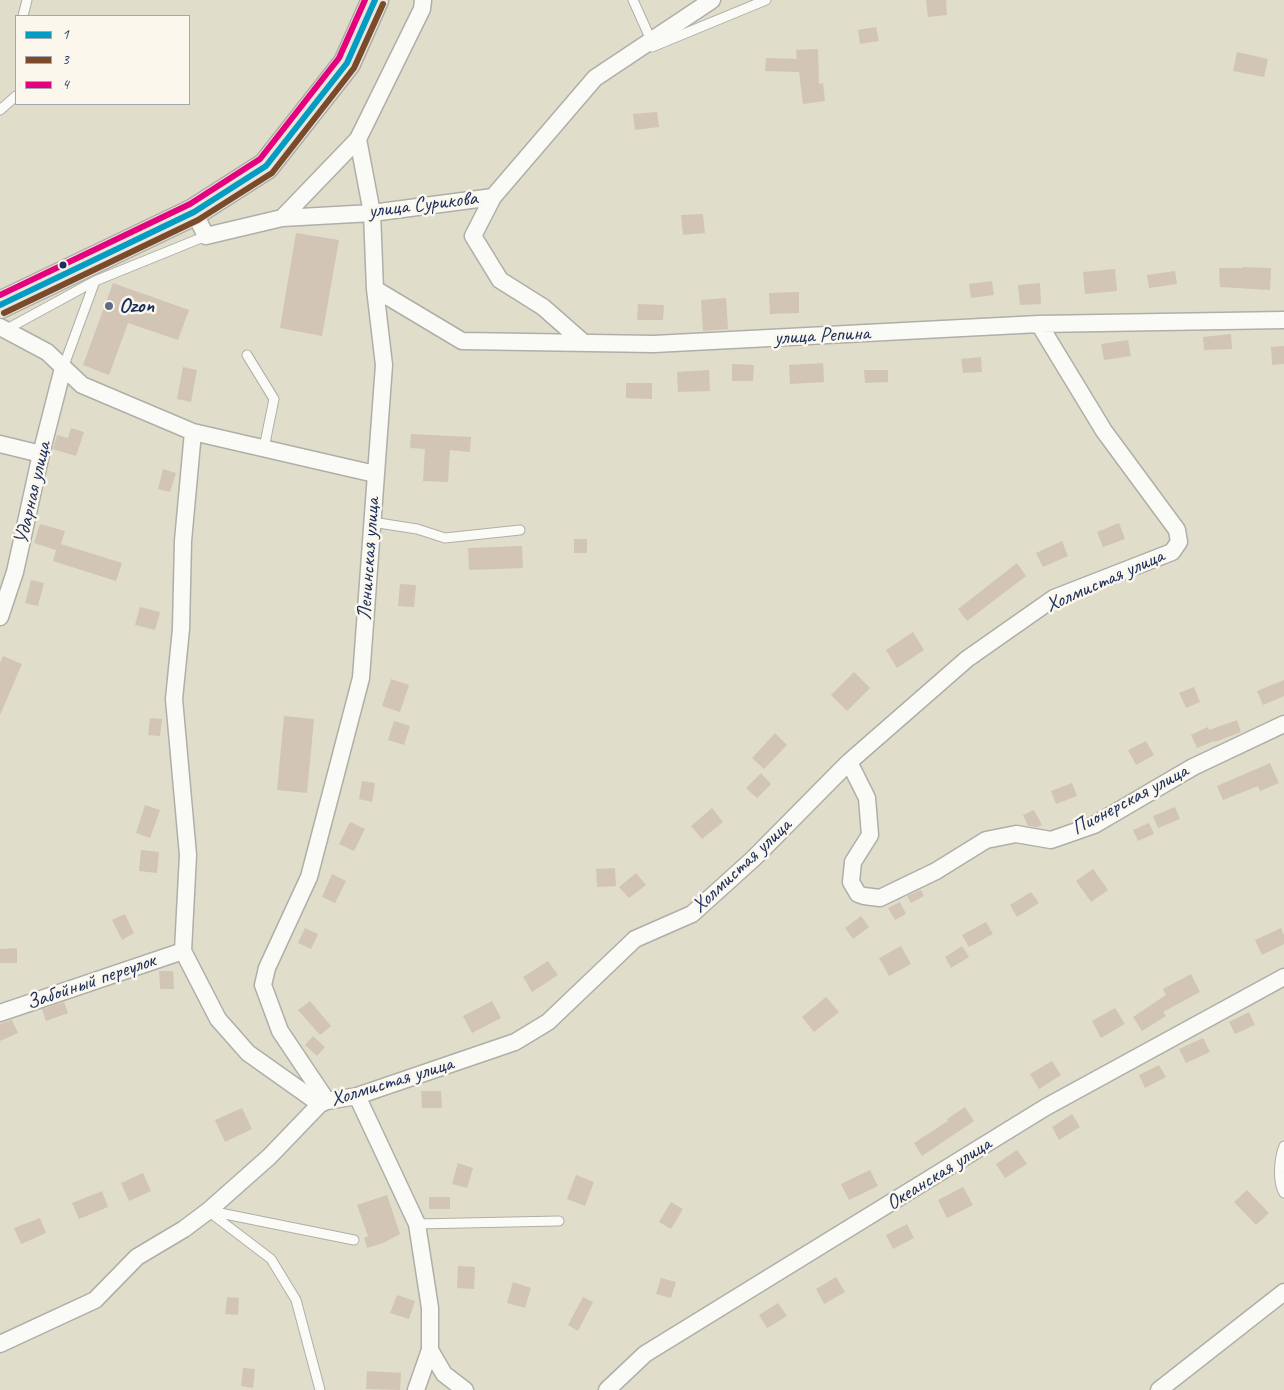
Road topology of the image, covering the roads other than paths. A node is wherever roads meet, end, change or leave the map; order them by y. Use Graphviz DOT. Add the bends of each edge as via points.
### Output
graph roads {
  1 [pos="27,0"];
  2 [pos="375,0"];
  3 [pos="423,0"];
  4 [pos="633,0"];
  5 [pos="712,0"];
  6 [pos="766,0"];
  7 [pos="23,15"];
  8 [pos="651,40"];
  9 [pos="630,55"];
  10 [pos="15,97"];
  11 [pos="0,110"];
  12 [pos="358,139"];
  13 [pos="493,196"];
  14 [pos="194,212"];
  15 [pos="372,213"];
  16 [pos="282,218"];
  17 [pos="206,236"];
  18 [pos="95,281"];
  19 [pos="374,289"];
  20 [pos="2,320"];
  21 [pos="1284,320"];
  22 [pos="1040,324"];
  23 [pos="584,343"];
  24 [pos="247,355"];
  25 [pos="62,368"];
  26 [pos="193,432"];
  27 [pos="0,444"];
  28 [pos="264,448"];
  29 [pos="41,454"];
  30 [pos="375,474"];
  31 [pos="372,522"];
  32 [pos="520,530"];
  33 [pos="0,617"];
  34 [pos="1284,724"];
  35 [pos="849,762"];
  36 [pos="183,951"];
  37 [pos="1284,977"];
  38 [pos="2,1011"];
  39 [pos="357,1096"];
  40 [pos="324,1102"];
  41 [pos="1284,1146"];
  42 [pos="1284,1193"];
  43 [pos="208,1210"];
  44 [pos="559,1221"];
  45 [pos="417,1224"];
  46 [pos="354,1240"];
  47 [pos="1284,1292"];
  48 [pos="0,1344"];
  49 [pos="430,1350"];
  50 [pos="320,1390"];
  51 [pos="416,1390"];
  52 [pos="465,1390"];
  53 [pos="607,1390"];
  54 [pos="1159,1390"];
  1 -- 7 [label="lane"];
  2 -- 14 [label="main road" via="348,63 266,166"];
  3 -- 12 [label="street" via="422,9"];
  4 -- 8 [label="lane"];
  5 -- 8 [label="street, улица Сурикова"];
  6 -- 9 [label="lane"];
  8 -- 9 [label="street, улица Сурикова"];
  9 -- 13 [label="street, улица Сурикова" via="596,78"];
  10 -- 11 [label="lane"];
  12 -- 15 [label="street, Ленинская улица"];
  12 -- 16 [label="street"];
  13 -- 15 [label="street, улица Сурикова"];
  13 -- 23 [label="street" via="473,236 500,280 543,307"];
  14 -- 17 [label="street"];
  14 -- 20 [label="main road"];
  15 -- 16 [label="street, улица Сурикова"];
  15 -- 19 [label="street, Ленинская улица"];
  16 -- 17 [label="street, улица Сурикова"];
  17 -- 18 [label="lane"];
  18 -- 20 [label="lane"];
  18 -- 25 [label="lane"];
  19 -- 23 [label="street, улица Репина" via="462,341"];
  19 -- 30 [label="street, Ленинская улица" via="384,366"];
  20 -- 25 [label="street" via="47,352"];
  21 -- 22 [label="street, улица Репина"];
  22 -- 23 [label="street, улица Репина" via="654,344"];
  22 -- 35 [label="street, Холмистая улица" via="1104,431 1177,530 1179,542 1166,555 1054,598 968,659"];
  24 -- 28 [label="lane" via="274,399"];
  25 -- 26 [label="street" via="82,385"];
  25 -- 29 [label="street, Ударная улица"];
  26 -- 28 [label="street"];
  26 -- 36 [label="street" via="174,699 188,855"];
  27 -- 29 [label="street"];
  28 -- 30 [label="street"];
  29 -- 33 [label="street, Ударная улица" via="15,572"];
  30 -- 31 [label="street, Ленинская улица"];
  31 -- 32 [label="lane" via="445,538"];
  31 -- 40 [label="street, Ленинская улица" via="361,678 309,877 266,968 264,985 280,1031"];
  34 -- 35 [label="street, Пионерская улица" via="1193,767 1094,825 1051,840 1016,834 986,840 936,871 880,898 858,894 851,882 853,862 870,835 867,798"];
  35 -- 39 [label="street, Холмистая улица" via="753,860 692,914 635,939 548,1022 515,1042"];
  36 -- 38 [label="street, Забойный переулок"];
  36 -- 40 [label="street" via="218,1019 248,1054"];
  37 -- 53 [label="street, Океанская улица" via="1046,1108 645,1354"];
  39 -- 40 [label="street, Холмистая улица"];
  39 -- 45 [label="street"];
  40 -- 43 [label="street, Холмистая улица"];
  41 -- 42 [label="lane" via="1281,1187"];
  43 -- 46 [label="lane"];
  43 -- 48 [label="street, Холмистая улица" via="184,1229 136,1257 95,1300"];
  43 -- 50 [label="lane" via="271,1259 296,1300"];
  44 -- 45 [label="lane"];
  45 -- 49 [label="street" via="430,1308"];
  47 -- 54 [label="street"];
  49 -- 51 [label="street"];
  49 -- 52 [label="street" via="444,1374"];
}
